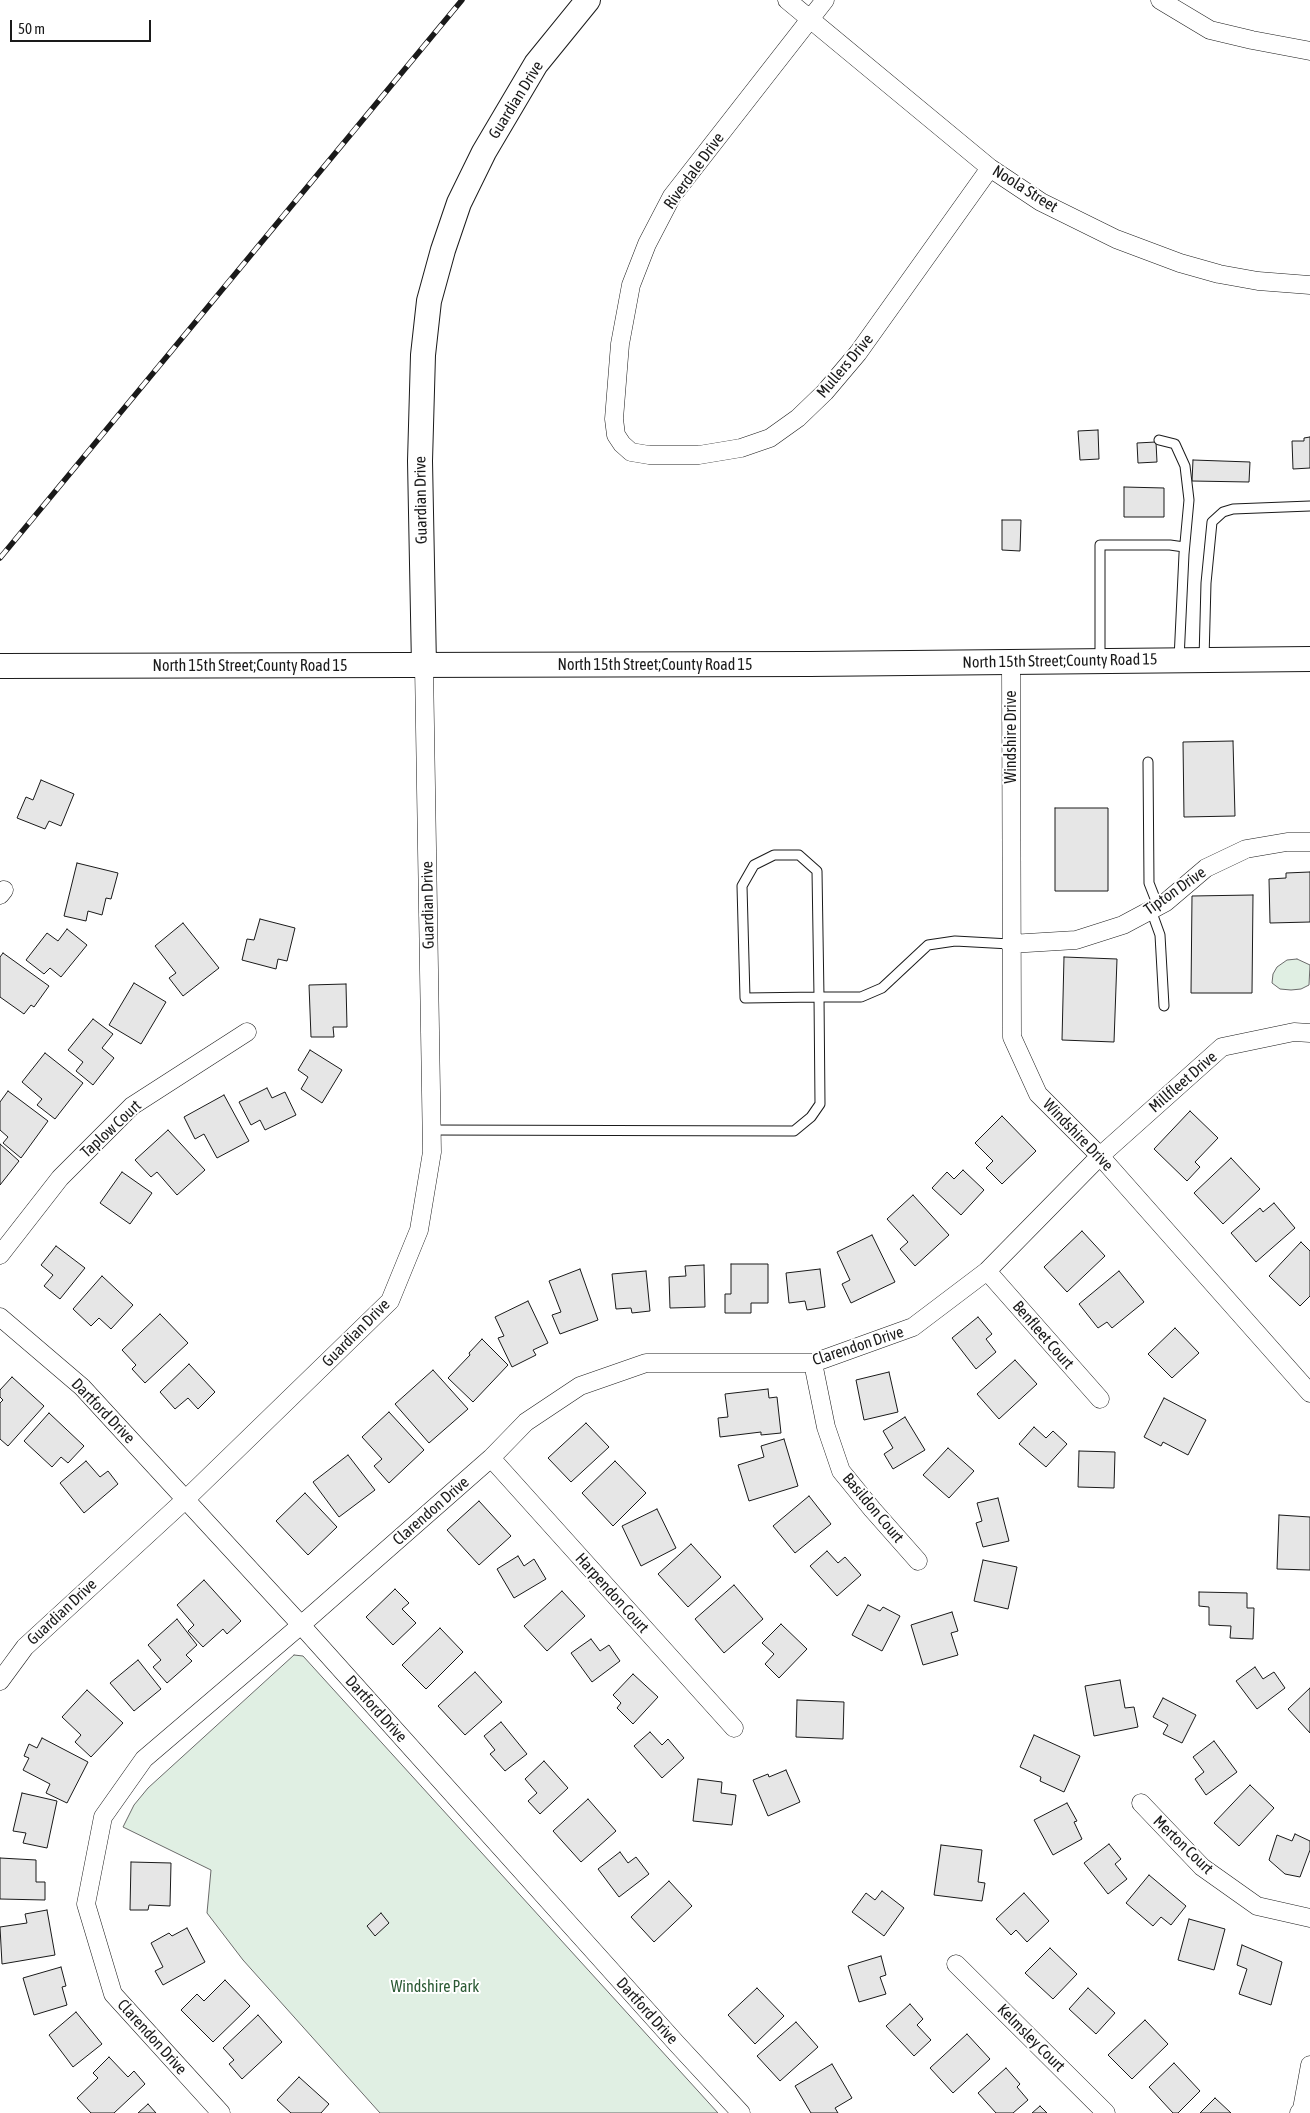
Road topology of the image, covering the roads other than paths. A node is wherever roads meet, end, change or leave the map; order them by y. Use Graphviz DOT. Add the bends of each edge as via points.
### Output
graph roads {
  1 [pos="588,0"];
  2 [pos="787,0"];
  3 [pos="825,0"];
  4 [pos="1160,0"];
  5 [pos="809,19"];
  6 [pos="1310,51"];
  7 [pos="990,168"];
  8 [pos="1310,285"];
  9 [pos="1159,440"];
  10 [pos="631,452"];
  11 [pos="1310,506"];
  12 [pos="1184,547"];
  13 [pos="1310,658"];
  14 [pos="1204,659"];
  15 [pos="1100,660"];
  16 [pos="1179,660"];
  17 [pos="1011,661"];
  18 [pos="0,666"];
  19 [pos="424,666"];
  20 [pos="1148,762"];
  21 [pos="1310,842"];
  22 [pos="1155,908"];
  23 [pos="1010,944"];
  24 [pos="819,998"];
  25 [pos="1164,1006"];
  26 [pos="247,1032"];
  27 [pos="1310,1033"];
  28 [pos="431,1130"];
  29 [pos="1100,1156"];
  30 [pos="0,1255"];
  31 [pos="987,1271"];
  32 [pos="0,1317"];
  33 [pos="813,1363"];
  34 [pos="1310,1393"];
  35 [pos="1100,1399"];
  36 [pos="490,1458"];
  37 [pos="186,1499"];
  38 [pos="918,1561"];
  39 [pos="301,1625"];
  40 [pos="0,1681"];
  41 [pos="734,1728"];
  42 [pos="1140,1803"];
  43 [pos="1310,1918"];
  44 [pos="956,1964"];
  45 [pos="1310,2065"];
  46 [pos="221,2113"];
  47 [pos="741,2113"];
  48 [pos="1106,2113"];
  49 [pos="1299,2113"];
  1 -- 19 [label="street, Guardian Drive" via="536,64 484,152 458,203 429,302 423,355 420,461"];
  2 -- 5 [label="street, Noola Street"];
  3 -- 5 [label="street, Riverdale Drive"];
  4 -- 6 [label="street" via="1210,30"];
  5 -- 7 [label="street, Noola Street"];
  5 -- 10 [label="street, Riverdale Drive" via="672,196 647,244 631,285 620,344 614,419 616,435"];
  7 -- 8 [label="street, Noola Street" via="1041,202 1116,239 1162,256 1219,274"];
  7 -- 10 [label="street, Mullers Drive" via="858,354 798,418 770,438 742,448 699,455 649,456"];
  9 -- 12 [label="lane" via="1175,444 1185,466 1188,500"];
  11 -- 14 [label="lane" via="1233,509 1223,512 1212,522"];
  12 -- 15 [label="lane" via="1100,545"];
  12 -- 16 [label="lane"];
  13 -- 14 [label="street, North 15th Street;County Road 15"];
  14 -- 16 [label="street, North 15th Street;County Road 15"];
  15 -- 16 [label="street, North 15th Street;County Road 15"];
  15 -- 17 [label="street, North 15th Street;County Road 15"];
  17 -- 19 [label="street, North 15th Street;County Road 15"];
  17 -- 23 [label="street, Windshire Drive"];
  18 -- 19 [label="street, North 15th Street;County Road 15"];
  19 -- 28 [label="street, Guardian Drive"];
  20 -- 22 [label="lane" via="1149,883"];
  21 -- 22 [label="street, Tipton Drive" via="1287,842 1246,849 1206,868"];
  22 -- 23 [label="street, Tipton Drive" via="1123,925 1076,940"];
  22 -- 25 [label="lane" via="1160,935"];
  23 -- 24 [label="lane" via="955,941 928,945 882,988 861,997"];
  23 -- 29 [label="street, Windshire Drive" via="1012,1037 1038,1094"];
  24 -- 24 [label="lane" via="745,998 742,886 754,866 774,855 799,855 817,871"];
  24 -- 28 [label="lane" via="820,1104 811,1117 794,1131"];
  26 -- 30 [label="street, Taplow Court" via="132,1106 60,1178"];
  27 -- 29 [label="street, Millfleet Drive" via="1294,1032 1222,1048"];
  28 -- 37 [label="street, Guardian Drive" via="432,1152 419,1230 390,1301"];
  29 -- 31 [label="street, Clarendon Drive"];
  29 -- 34 [label="street, Windshire Drive"];
  31 -- 33 [label="street, Clarendon Drive" via="913,1327"];
  31 -- 35 [label="street, Benfleet Court"];
  32 -- 37 [label="street, Dartford Drive" via="82,1387"];
  33 -- 36 [label="street, Clarendon Drive" via="646,1363 580,1386 526,1422"];
  33 -- 38 [label="street, Basildon Court" via="826,1427 841,1471"];
  36 -- 39 [label="street, Clarendon Drive"];
  36 -- 41 [label="street, Harpendon Court"];
  37 -- 39 [label="street, Dartford Drive"];
  37 -- 40 [label="street, Guardian Drive" via="25,1647"];
  39 -- 46 [label="street, Clarendon Drive" via="144,1759 104,1818 86,1904 114,1994"];
  39 -- 47 [label="street, Dartford Drive"];
  42 -- 43 [label="street, Merton Court" via="1202,1867 1257,1906"];
  44 -- 48 [label="street, Kelmsley Court"];
  45 -- 49 [label="street"];
}
